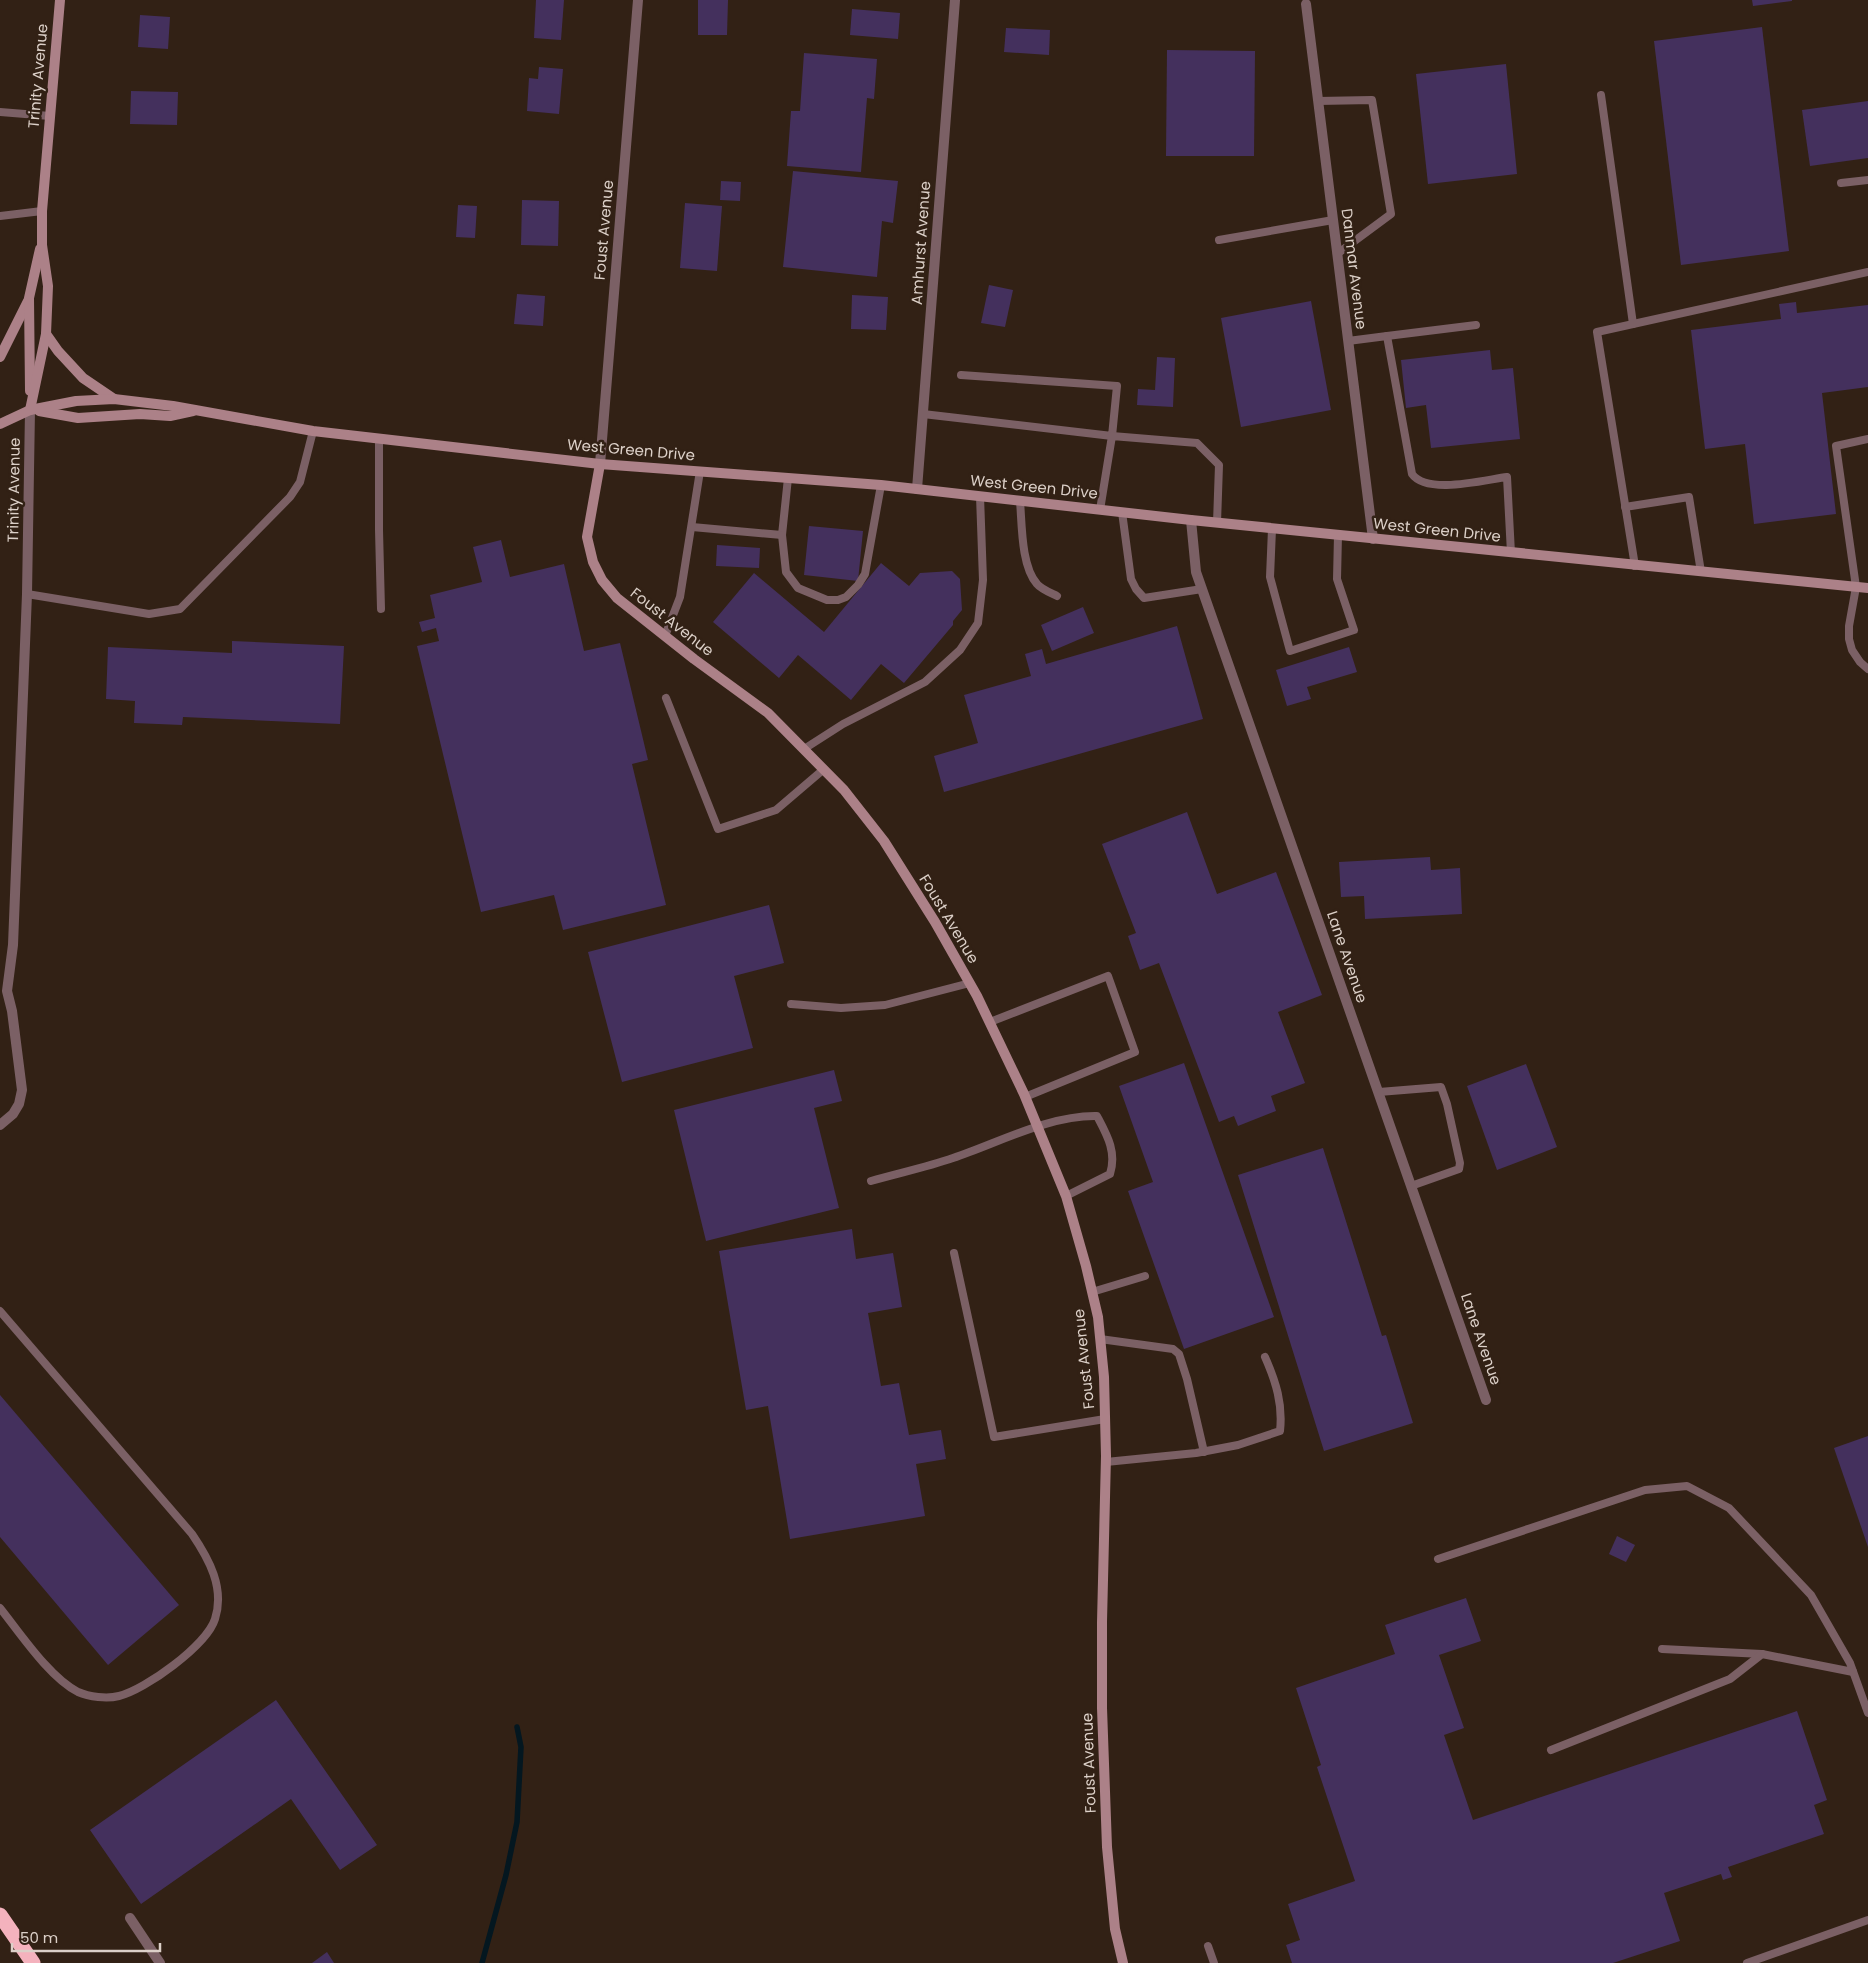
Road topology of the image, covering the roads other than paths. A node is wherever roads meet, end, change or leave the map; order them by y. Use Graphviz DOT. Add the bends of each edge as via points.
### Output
graph roads {
  1 [pos="60,0"];
  2 [pos="638,0"];
  3 [pos="955,0"];
  4 [pos="1306,2"];
  5 [pos="1601,95"];
  6 [pos="1318,101"];
  7 [pos="0,112"];
  8 [pos="50,116"];
  9 [pos="1868,180"];
  10 [pos="1841,183"];
  11 [pos="42,211"];
  12 [pos="0,216"];
  13 [pos="1333,220"];
  14 [pos="1219,240"];
  15 [pos="42,245"];
  16 [pos="1337,254"];
  17 [pos="1868,272"];
  18 [pos="29,298"];
  19 [pos="1633,324"];
  20 [pos="1476,325"];
  21 [pos="46,334"];
  22 [pos="1387,336"];
  23 [pos="1348,342"];
  24 [pos="0,357"];
  25 [pos="961,375"];
  26 [pos="114,399"];
  27 [pos="30,410"];
  28 [pos="198,410"];
  29 [pos="923,414"];
  30 [pos="0,424"];
  31 [pos="313,431"];
  32 [pos="1112,436"];
  33 [pos="379,438"];
  34 [pos="1868,439"];
  35 [pos="600,464"];
  36 [pos="700,471"];
  37 [pos="788,478"];
  38 [pos="881,485"];
  39 [pos="917,489"];
  40 [pos="980,496"];
  41 [pos="1020,501"];
  42 [pos="1626,507"];
  43 [pos="1100,510"];
  44 [pos="1122,512"];
  45 [pos="1191,520"];
  46 [pos="1217,523"];
  47 [pos="692,527"];
  48 [pos="1272,528"];
  49 [pos="782,535"];
  50 [pos="1338,535"];
  51 [pos="1372,539"];
  52 [pos="1511,553"];
  53 [pos="1635,566"];
  54 [pos="1701,572"];
  55 [pos="1856,587"];
  56 [pos="1202,588"];
  57 [pos="1868,588"];
  58 [pos="27,594"];
  59 [pos="1057,596"];
  60 [pos="381,609"];
  61 [pos="665,636"];
  62 [pos="1868,668"];
  63 [pos="666,698"];
  64 [pos="804,749"];
  65 [pos="824,769"];
  66 [pos="970,983"];
  67 [pos="4,994"];
  68 [pos="791,1004"];
  69 [pos="990,1022"];
  70 [pos="1379,1092"];
  71 [pos="1025,1097"];
  72 [pos="0,1125"];
  73 [pos="1037,1127"];
  74 [pos="871,1181"];
  75 [pos="1411,1186"];
  76 [pos="1066,1196"];
  77 [pos="954,1252"];
  78 [pos="1144,1276"];
  79 [pos="1092,1292"];
  80 [pos="0,1311"];
  81 [pos="1100,1338"];
  82 [pos="1265,1357"];
  83 [pos="1486,1400"];
  84 [pos="1105,1419"];
  85 [pos="1204,1452"];
  86 [pos="1106,1462"];
  87 [pos="1438,1559"];
  88 [pos="0,1608"];
  89 [pos="1662,1649"];
  90 [pos="1762,1654"];
  91 [pos="1853,1672"];
  92 [pos="1868,1712"];
  93 [pos="1551,1750"];
  94 [pos="0,1915"];
  95 [pos="130,1918"];
  96 [pos="1868,1920"];
  97 [pos="1208,1946"];
  98 [pos="33,1963"];
  99 [pos="160,1963"];
  100 [pos="1123,1963"];
  101 [pos="1214,1963"];
  102 [pos="1747,1963"];
  1 -- 8 [label="street, Trinity Avenue"];
  2 -- 35 [label="street, Foust Avenue"];
  3 -- 29 [label="street, Amhurst Avenue"];
  4 -- 6 [label="street, Danmar Avenue"];
  5 -- 19 [label="lane"];
  6 -- 13 [label="street, Danmar Avenue"];
  6 -- 16 [label="lane" via="1372,100 1390,214"];
  7 -- 8 [label="lane"];
  8 -- 11 [label="street, Trinity Avenue"];
  9 -- 10 [label="lane"];
  11 -- 12 [label="lane"];
  11 -- 15 [label="street, Trinity Avenue"];
  13 -- 14 [label="lane"];
  13 -- 16 [label="street, Danmar Avenue"];
  15 -- 18 [label="street, Trinity Avenue"];
  15 -- 21 [label="street, Trinity Avenue" via="48,286"];
  16 -- 23 [label="street, Danmar Avenue"];
  17 -- 19 [label="lane"];
  18 -- 24 [label="street"];
  18 -- 27 [label="street, Trinity Avenue"];
  19 -- 42 [label="lane" via="1597,332"];
  20 -- 22 [label="lane"];
  21 -- 26 [label="street" via="83,378"];
  21 -- 27 [label="street, Trinity Avenue"];
  22 -- 23 [label="lane"];
  22 -- 52 [label="lane" via="1412,474 1417,480 1439,486 1508,477"];
  23 -- 51 [label="street, Danmar Avenue"];
  25 -- 32 [label="lane" via="1116,386"];
  26 -- 27 [label="street, West Green Drive" via="76,401"];
  26 -- 28 [label="street, West Green Drive"];
  27 -- 28 [label="street, West Green Drive" via="78,418 140,414 170,416"];
  27 -- 30 [label="street, West Green Drive"];
  27 -- 58 [label="street, Trinity Avenue"];
  28 -- 31 [label="street, West Green Drive"];
  29 -- 32 [label="lane"];
  29 -- 39 [label="street, Amhurst Avenue"];
  31 -- 33 [label="street, West Green Drive"];
  31 -- 58 [label="lane" via="300,482 290,497 180,609 149,614"];
  32 -- 43 [label="lane"];
  32 -- 46 [label="lane" via="1197,443 1219,465"];
  33 -- 35 [label="street, West Green Drive"];
  33 -- 60 [label="lane"];
  34 -- 55 [label="lane" via="1836,446"];
  35 -- 36 [label="street, West Green Drive"];
  35 -- 61 [label="street, Foust Avenue" via="587,537 593,562 617,598"];
  36 -- 37 [label="street, West Green Drive"];
  36 -- 47 [label="lane"];
  37 -- 38 [label="street, West Green Drive"];
  37 -- 49 [label="lane"];
  38 -- 39 [label="street, West Green Drive"];
  38 -- 49 [label="lane" via="865,574 846,596 827,600 798,588 786,572"];
  39 -- 40 [label="street, West Green Drive"];
  40 -- 41 [label="street, West Green Drive"];
  40 -- 64 [label="lane" via="983,580 978,623 960,650 925,682 843,724"];
  41 -- 43 [label="street, West Green Drive"];
  41 -- 59 [label="lane" via="1024,548 1031,573 1037,585"];
  42 -- 53 [label="lane"];
  42 -- 54 [label="lane" via="1689,497"];
  43 -- 44 [label="street, West Green Drive"];
  44 -- 45 [label="street, West Green Drive"];
  44 -- 56 [label="lane" via="1131,579 1144,598"];
  45 -- 46 [label="street, West Green Drive"];
  45 -- 56 [label="street, Lane Avenue" via="1196,572"];
  46 -- 48 [label="street, West Green Drive"];
  47 -- 49 [label="lane"];
  47 -- 61 [label="lane" via="680,597"];
  48 -- 50 [label="street, West Green Drive"];
  48 -- 50 [label="lane" via="1270,577 1290,651 1354,630 1337,579"];
  50 -- 51 [label="street, West Green Drive"];
  51 -- 52 [label="street, West Green Drive"];
  52 -- 53 [label="street, West Green Drive"];
  53 -- 54 [label="street, West Green Drive"];
  54 -- 55 [label="street, West Green Drive"];
  55 -- 57 [label="street, West Green Drive"];
  55 -- 62 [label="lane" via="1848,639 1860,662"];
  56 -- 70 [label="street, Lane Avenue"];
  58 -- 67 [label="street, Trinity Avenue" via="13,945"];
  61 -- 64 [label="street, Foust Avenue" via="768,713"];
  63 -- 65 [label="lane" via="718,828 776,810"];
  64 -- 65 [label="street, Foust Avenue"];
  65 -- 66 [label="street, Foust Avenue" via="884,841"];
  66 -- 68 [label="lane" via="885,1005 840,1008"];
  66 -- 69 [label="street, Foust Avenue"];
  67 -- 72 [label="street, Trinity Avenue" via="12,1011 22,1090 13,1114"];
  69 -- 71 [label="street, Foust Avenue"];
  69 -- 71 [label="lane" via="1108,976 1135,1052"];
  70 -- 75 [label="street, Lane Avenue"];
  70 -- 75 [label="lane" via="1441,1087 1459,1169"];
  71 -- 73 [label="street, Foust Avenue"];
  73 -- 74 [label="lane" via="952,1159"];
  73 -- 76 [label="street, Foust Avenue"];
  73 -- 76 [label="lane" via="1078,1116 1097,1116 1111,1144 1113,1164 1110,1174"];
  75 -- 83 [label="street, Lane Avenue"];
  76 -- 79 [label="street, Foust Avenue"];
  77 -- 84 [label="lane" via="994,1437"];
  78 -- 79 [label="lane"];
  79 -- 81 [label="street, Foust Avenue"];
  80 -- 88 [label="lane" via="192,1534 215,1578 217,1603 216,1618 210,1631 187,1656 132,1691 103,1697 78,1692 65,1683"];
  81 -- 84 [label="street, Foust Avenue"];
  81 -- 85 [label="lane" via="1173,1349 1179,1354"];
  82 -- 85 [label="lane" via="1276,1383 1282,1413 1280,1431"];
  84 -- 86 [label="street, Foust Avenue"];
  85 -- 86 [label="lane"];
  86 -- 100 [label="street, Foust Avenue" via="1102,1708 1107,1846 1115,1929"];
  87 -- 91 [label="lane" via="1645,1490 1688,1486 1729,1508 1810,1594"];
  89 -- 90 [label="lane"];
  90 -- 91 [label="lane"];
  90 -- 93 [label="lane" via="1730,1679"];
  91 -- 92 [label="lane"];
  94 -- 98 [label="highway"];
  95 -- 99 [label="street"];
  96 -- 102 [label="lane"];
  97 -- 101 [label="lane"];
}
